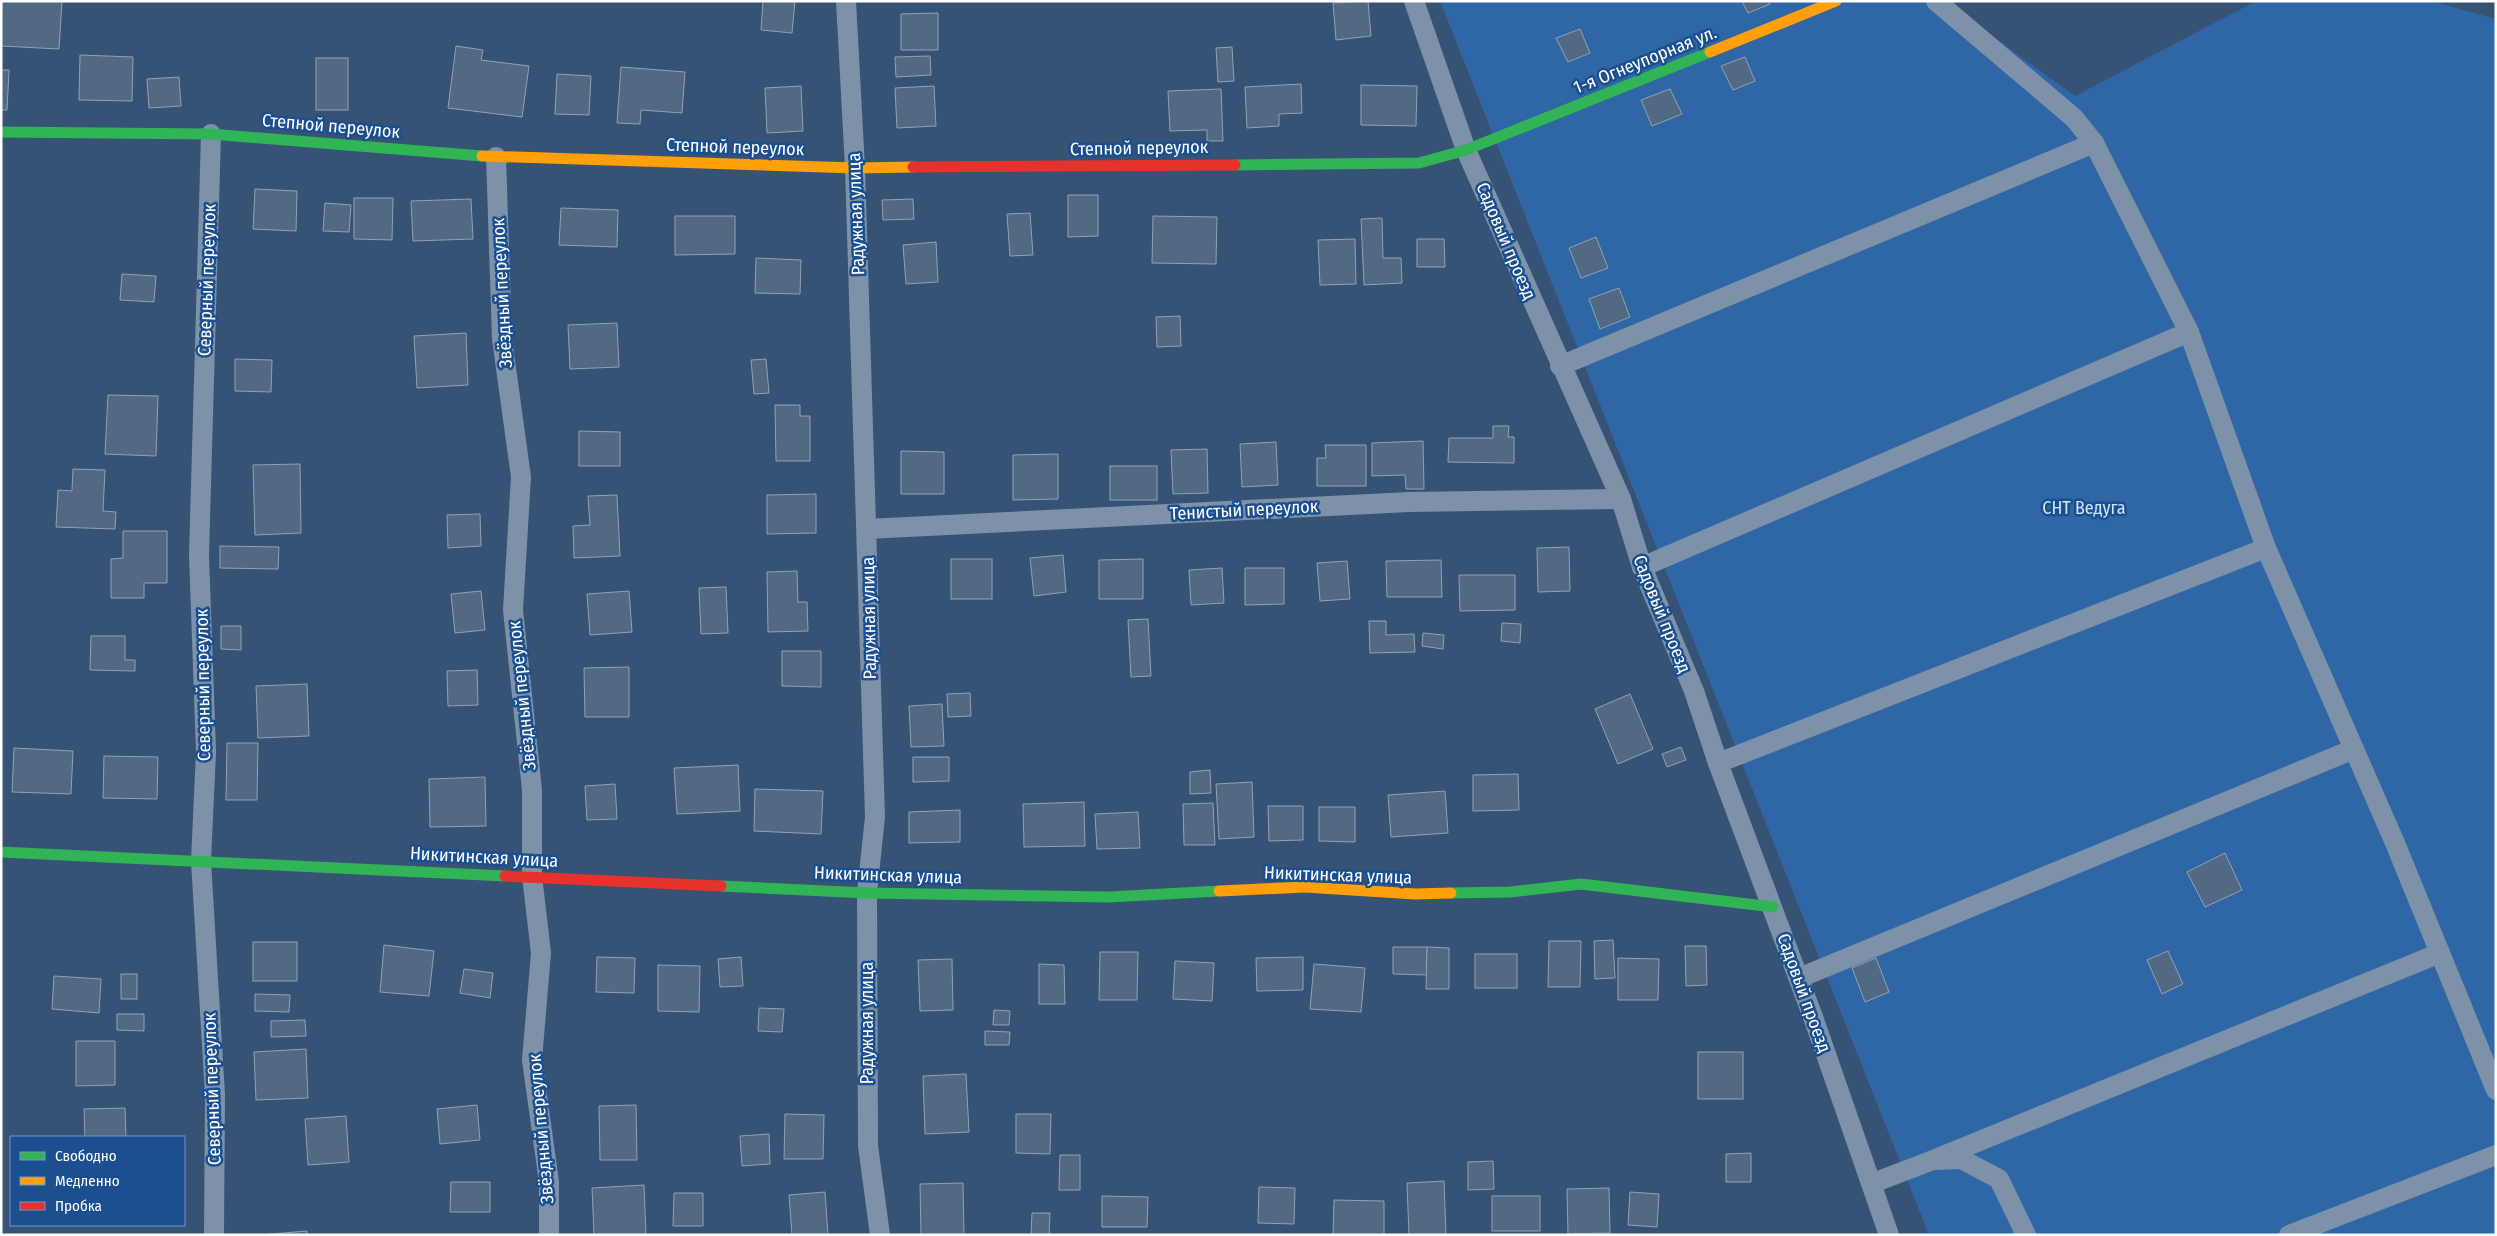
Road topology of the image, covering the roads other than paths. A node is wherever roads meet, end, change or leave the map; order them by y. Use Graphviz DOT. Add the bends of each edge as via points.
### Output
graph roads {
  1 [pos="846,1"];
  2 [pos="1414,1"];
  3 [pos="1836,1"];
  4 [pos="1936,1"];
  5 [pos="1,132"];
  6 [pos="211,134"];
  7 [pos="2094,143"];
  8 [pos="1466,150"];
  9 [pos="496,157"];
  10 [pos="855,168"];
  11 [pos="2189,332"];
  12 [pos="1560,366"];
  13 [pos="1621,499"];
  14 [pos="867,529"];
  15 [pos="2266,548"];
  16 [pos="1642,568"];
  17 [pos="2354,749"];
  18 [pos="1718,763"];
  19 [pos="1,852"];
  20 [pos="201,861"];
  21 [pos="532,876"];
  22 [pos="867,893"];
  23 [pos="1773,907"];
  24 [pos="2440,953"];
  25 [pos="1799,978"];
  26 [pos="2496,1090"];
  27 [pos="2496,1155"];
  28 [pos="1933,1160"];
  29 [pos="1873,1183"];
  30 [pos="214,1235"];
  31 [pos="549,1235"];
  32 [pos="880,1235"];
  33 [pos="1889,1235"];
  34 [pos="2026,1235"];
  35 [pos="2289,1235"];
  1 -- 10 [label="street, Радужная улица"];
  2 -- 8 [label="street, Садовый проезд"];
  3 -- 8 [label="street, 1-я Огнеупорная ул."];
  4 -- 7 [label="street" via="2074,118"];
  5 -- 6 [label="street, Степной переулок"];
  6 -- 9 [label="street, Степной переулок"];
  6 -- 20 [label="street, Северный переулок" via="199,555 206,752"];
  7 -- 11 [label="street"];
  7 -- 12 [label="street"];
  8 -- 10 [label="street, Степной переулок" via="1419,163"];
  8 -- 12 [label="street, Садовый проезд"];
  9 -- 10 [label="street, Степной переулок"];
  9 -- 21 [label="street, Звёздный переулок" via="502,339 521,477 513,610 532,790"];
  10 -- 14 [label="street, Радужная улица"];
  11 -- 15 [label="street"];
  11 -- 16 [label="street"];
  12 -- 13 [label="street, Садовый проезд"];
  13 -- 14 [label="street, Тенистый переулок" via="1409,502"];
  13 -- 16 [label="street, Садовый проезд"];
  14 -- 22 [label="street, Радужная улица" via="875,817"];
  15 -- 17 [label="street"];
  15 -- 18 [label="street"];
  16 -- 18 [label="street, Садовый проезд" via="1694,691"];
  17 -- 24 [label="street"];
  17 -- 25 [label="street"];
  18 -- 23 [label="street, Садовый проезд"];
  19 -- 20 [label="street, Никитинская улица"];
  20 -- 21 [label="street, Никитинская улица"];
  20 -- 30 [label="street, Северный переулок" via="214,1095"];
  21 -- 22 [label="street, Никитинская улица"];
  21 -- 31 [label="street, Звёздный переулок" via="541,953 532,1060 549,1182"];
  22 -- 23 [label="street, Никитинская улица" via="1109,897 1306,887 1415,894 1510,892 1582,884"];
  22 -- 32 [label="street, Радужная улица" via="868,1146"];
  23 -- 25 [label="street, Садовый проезд"];
  24 -- 26 [label="street"];
  24 -- 28 [label="street"];
  25 -- 29 [label="street, Садовый проезд"];
  27 -- 35 [label="street"];
  28 -- 29 [label="street"];
  28 -- 34 [label="street" via="1961,1159 1999,1179"];
  29 -- 33 [label="street, Садовый проезд"];
}
